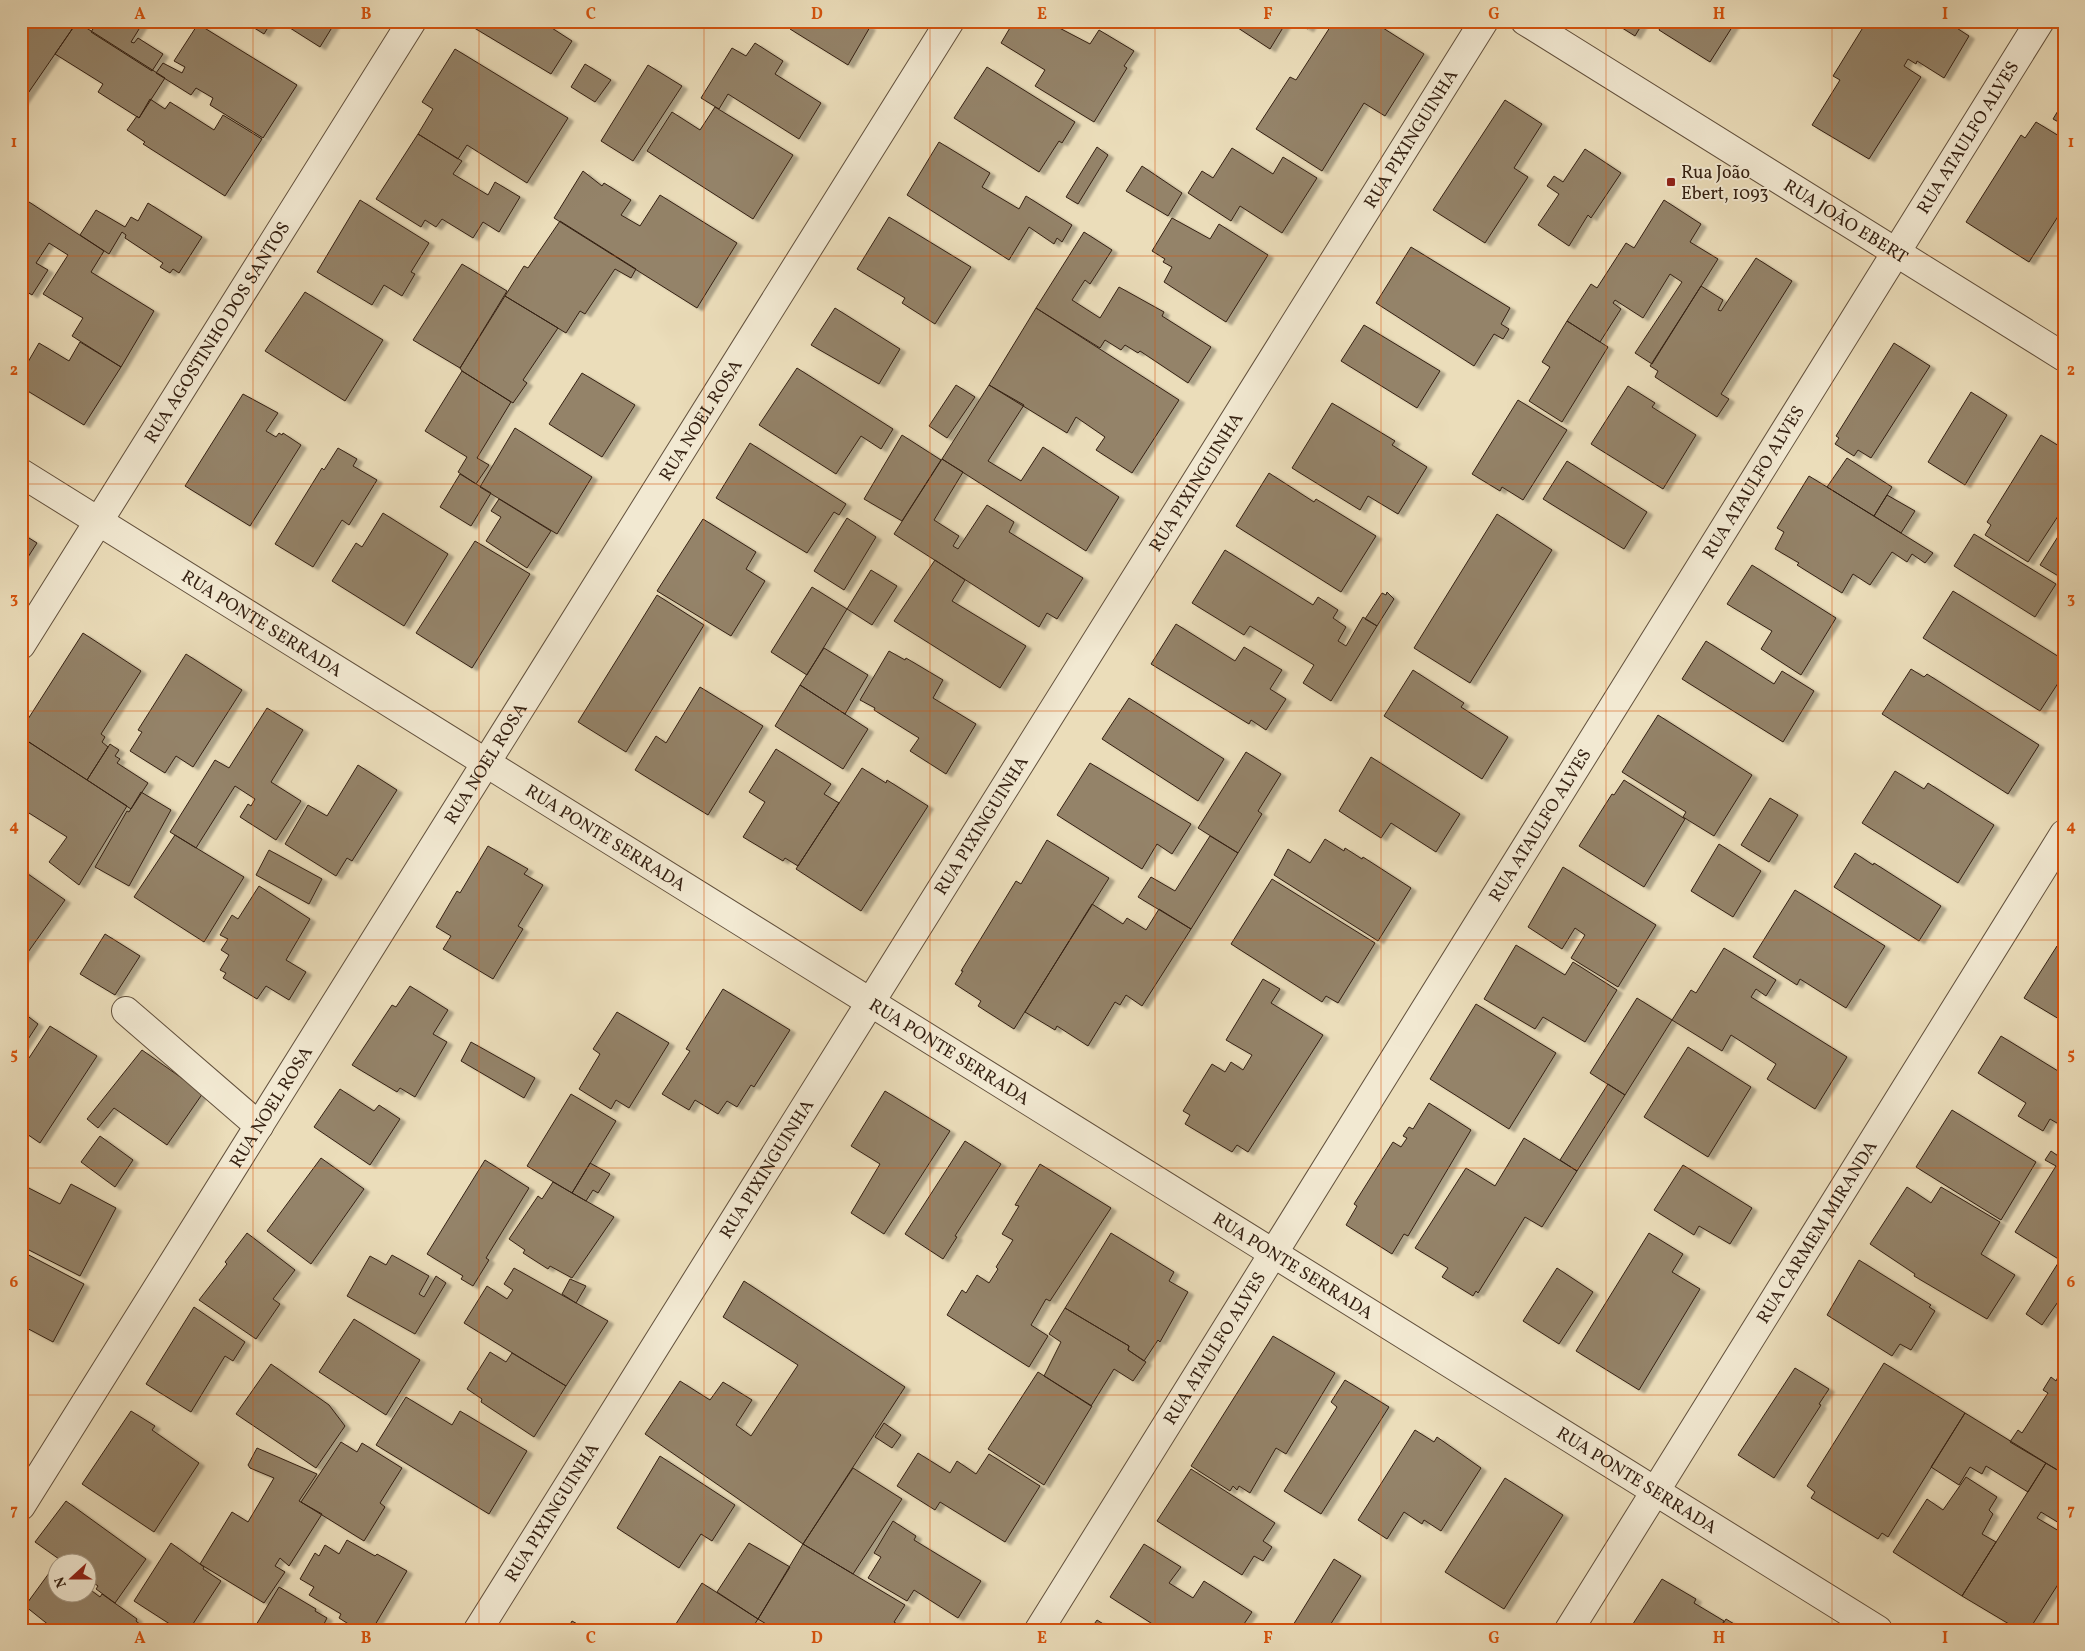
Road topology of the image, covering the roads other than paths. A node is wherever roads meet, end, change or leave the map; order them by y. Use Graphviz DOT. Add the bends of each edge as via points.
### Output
graph roads {
  1 [pos="412,21"];
  2 [pos="950,21"];
  3 [pos="1484,21"];
  4 [pos="1525,21"];
  5 [pos="2040,21"];
  6 [pos="1896,252"];
  7 [pos="2064,357"];
  8 [pos="21,473"];
  9 [pos="99,521"];
  10 [pos="21,645"];
  11 [pos="486,762"];
  12 [pos="2064,834"];
  13 [pos="871,1002"];
  14 [pos="126,1011"];
  15 [pos="259,1126"];
  16 [pos="1274,1253"];
  17 [pos="1656,1491"];
  18 [pos="21,1506"];
  19 [pos="478,1630"];
  20 [pos="1039,1630"];
  21 [pos="1569,1630"];
  22 [pos="1878,1630"];
  1 -- 9 [label="street, RUA AGOSTINHO DOS SANTOS"];
  2 -- 11 [label="street, RUA NOEL ROSA"];
  3 -- 13 [label="street, RUA PIXINGUINHA"];
  4 -- 6 [label="street, RUA JOÃO EBERT"];
  5 -- 6 [label="street, RUA ATAULFO ALVES"];
  6 -- 7 [label="street, RUA JOÃO EBERT"];
  6 -- 16 [label="street, RUA ATAULFO ALVES"];
  8 -- 9 [label="street, RUA PONTE SERRADA"];
  9 -- 10 [label="street, RUA AGOSTINHO DOS SANTOS"];
  9 -- 11 [label="street, RUA PONTE SERRADA"];
  11 -- 13 [label="street, RUA PONTE SERRADA"];
  11 -- 15 [label="street, RUA NOEL ROSA"];
  12 -- 17 [label="street, RUA CARMEM MIRANDA"];
  13 -- 16 [label="street, RUA PONTE SERRADA"];
  13 -- 19 [label="street, RUA PIXINGUINHA"];
  14 -- 15 [label="street"];
  15 -- 18 [label="street, RUA NOEL ROSA"];
  16 -- 17 [label="street, RUA PONTE SERRADA"];
  16 -- 20 [label="street, RUA ATAULFO ALVES"];
  17 -- 21 [label="street, RUA CARMEM MIRANDA"];
  17 -- 22 [label="street, RUA PONTE SERRADA"];
}
